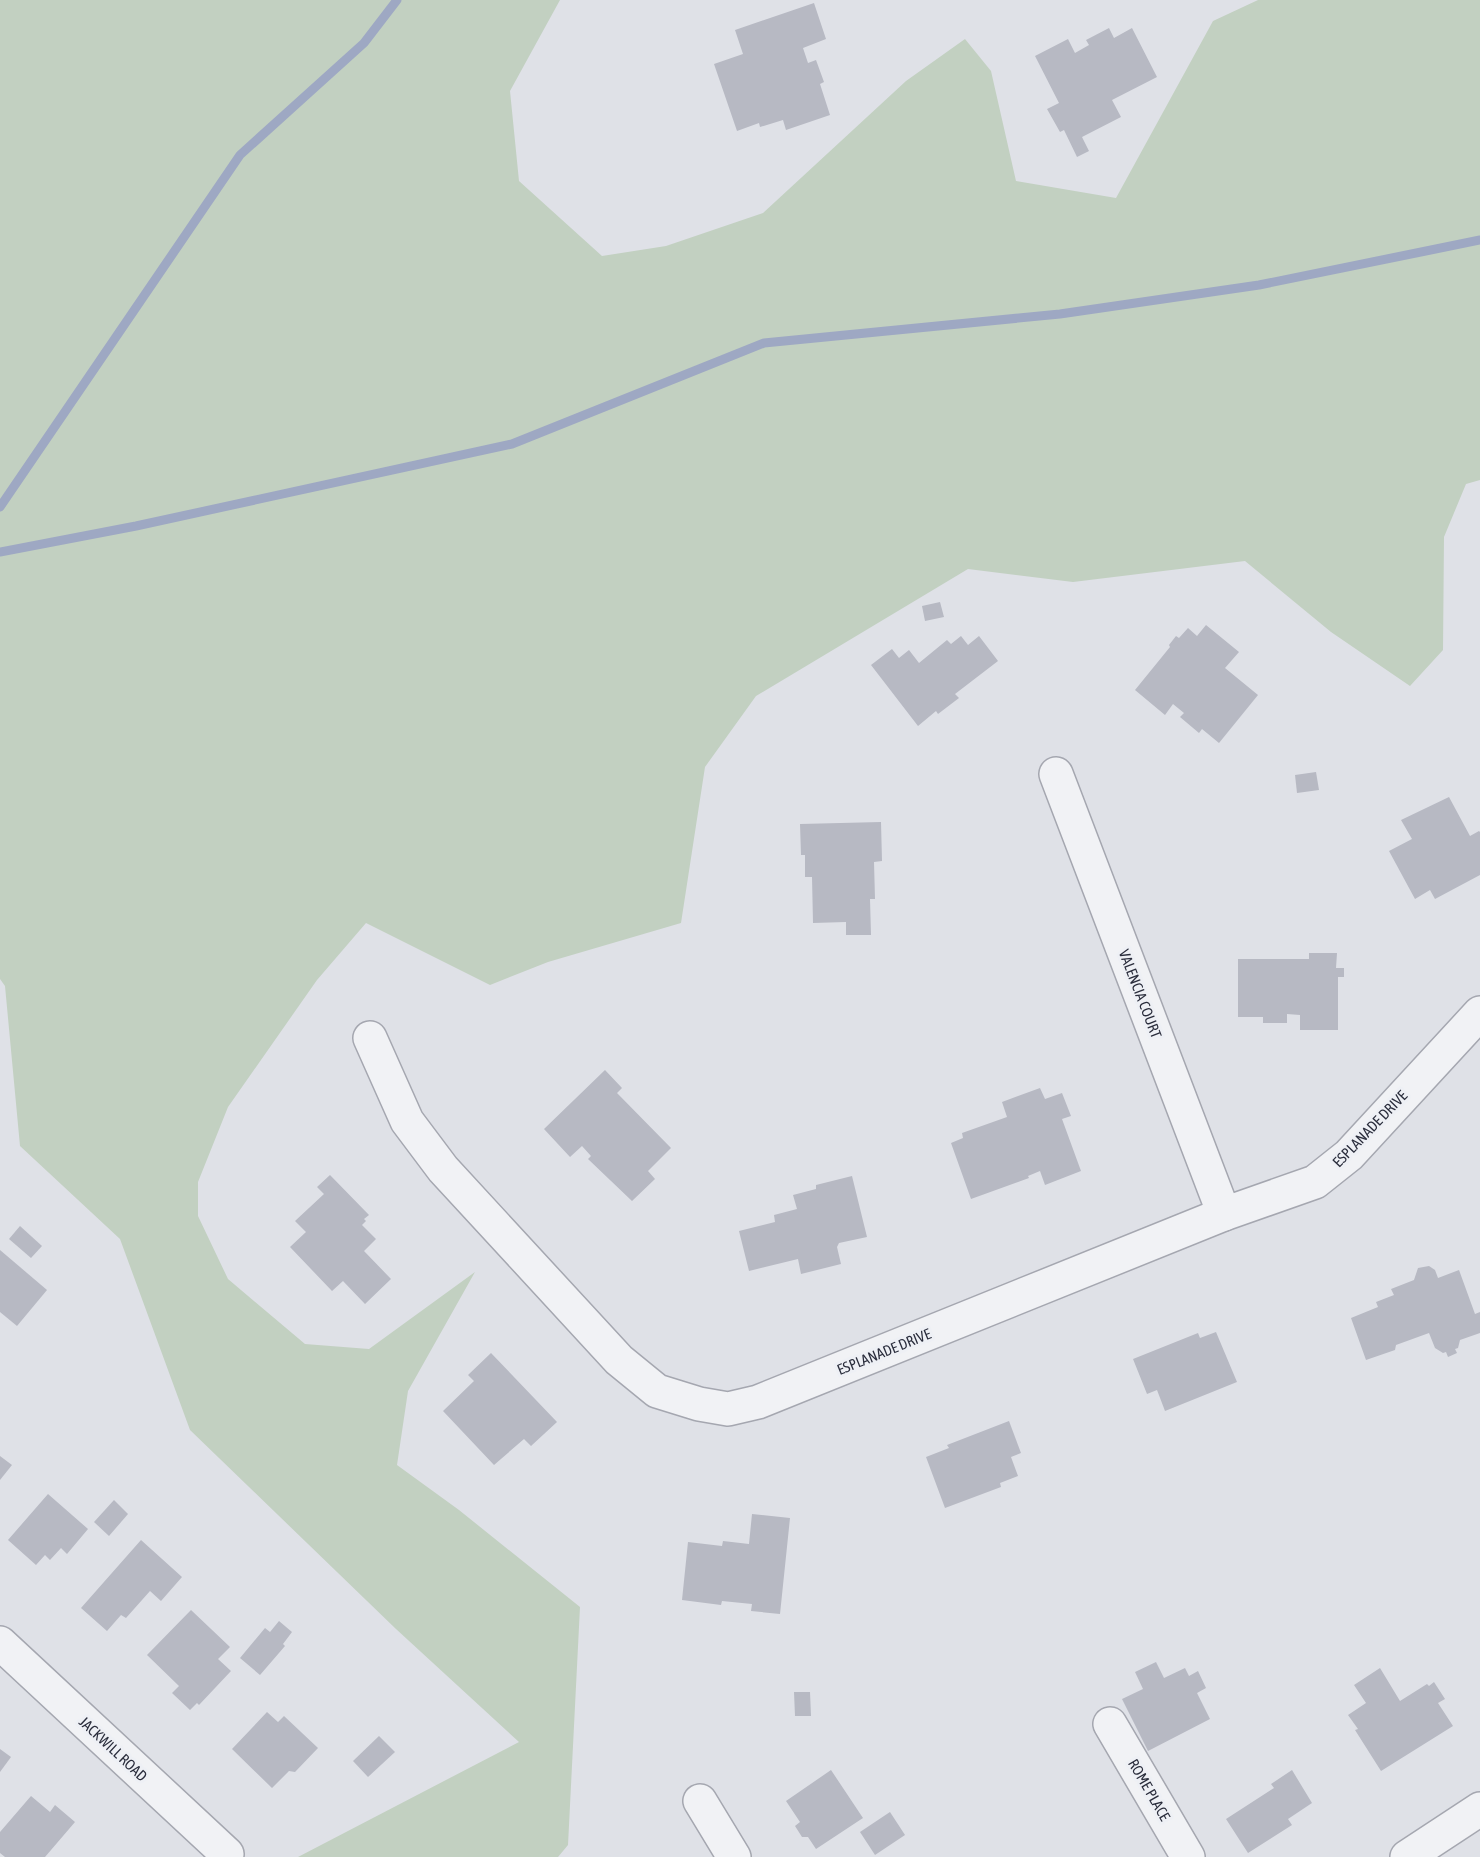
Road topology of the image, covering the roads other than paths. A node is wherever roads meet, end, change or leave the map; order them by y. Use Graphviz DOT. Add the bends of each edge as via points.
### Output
graph roads {
  1 [pos="1056,774"];
  2 [pos="1480,1013"];
  3 [pos="370,1038"];
  4 [pos="1224,1214"];
  5 [pos="0,1643"];
  6 [pos="1110,1724"];
  7 [pos="700,1801"];
  8 [pos="1480,1809"];
  9 [pos="227,1854"];
  10 [pos="734,1857"];
  11 [pos="1188,1857"];
  12 [pos="1407,1857"];
  1 -- 4 [label="street, VALENCIA COURT"];
  2 -- 4 [label="street, ESPLANADE DRIVE" via="1349,1155 1316,1182"];
  3 -- 4 [label="street, ESPLANADE DRIVE" via="407,1121 443,1169 619,1360 657,1391 699,1404 728,1409 758,1402"];
  5 -- 9 [label="street, JACKWILL ROAD"];
  6 -- 11 [label="street, ROME PLACE"];
  7 -- 10 [label="street"];
  8 -- 12 [label="street"];
}
